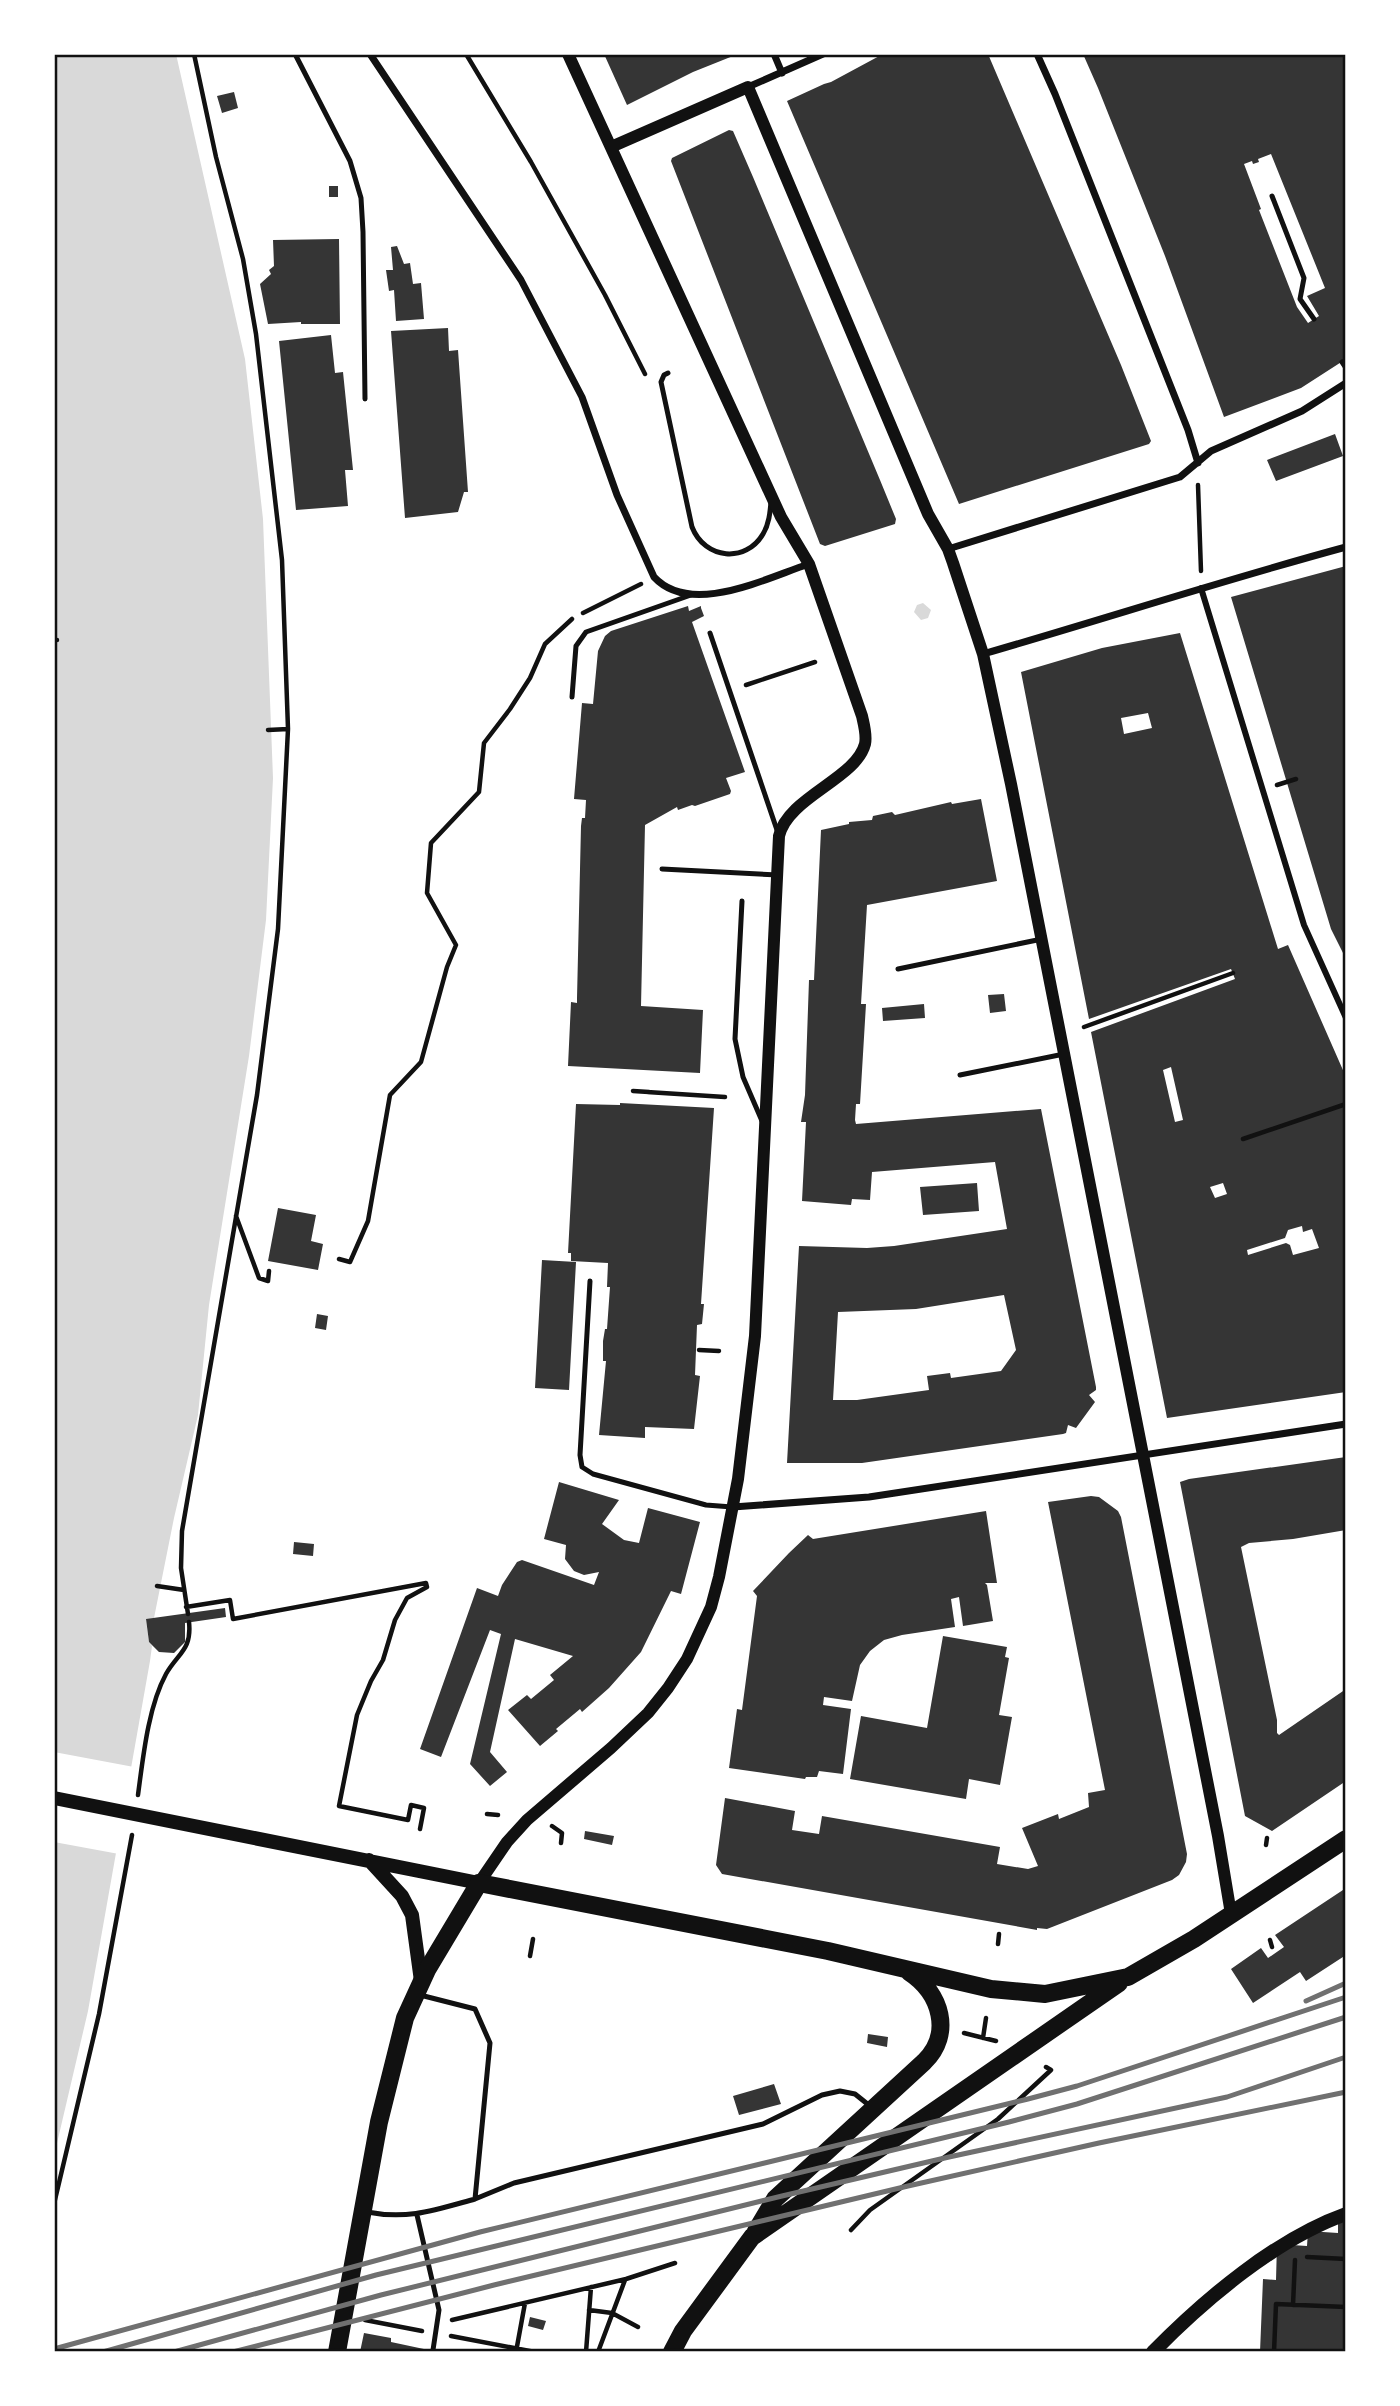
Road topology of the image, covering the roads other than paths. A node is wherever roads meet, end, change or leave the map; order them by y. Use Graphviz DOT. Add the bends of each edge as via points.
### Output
graph roads {
  1 [pos="295,54"];
  2 [pos="370,54"];
  3 [pos="568,54"];
  4 [pos="774,54"];
  5 [pos="823,54"];
  6 [pos="1038,54"];
  7 [pos="782,73"];
  8 [pos="748,87"];
  9 [pos="611,146"];
  10 [pos="1272,196"];
  11 [pos="1314,319"];
  12 [pos="1342,362"];
  13 [pos="1346,368"];
  14 [pos="668,373"];
  15 [pos="1346,383"];
  16 [pos="365,399"];
  17 [pos="1198,463"];
  18 [pos="771,495"];
  19 [pos="1346,547"];
  20 [pos="948,549"];
  21 [pos="809,564"];
  22 [pos="1201,588"];
  23 [pos="691,595"];
  24 [pos="710,632"];
  25 [pos="983,654"];
  26 [pos="572,697"];
  27 [pos="779,836"];
  28 [pos="662,869"];
  29 [pos="778,875"];
  30 [pos="742,901"];
  31 [pos="1042,939"];
  32 [pos="898,969"];
  33 [pos="1346,1018"];
  34 [pos="1064,1054"];
  35 [pos="960,1075"];
  36 [pos="765,1132"];
  37 [pos="590,1281"];
  38 [pos="1346,1424"];
  39 [pos="1142,1454"];
  40 [pos="733,1507"];
  41 [pos="54,1798"];
  42 [pos="1346,1839"];
  43 [pos="369,1860"];
  44 [pos="479,1883"];
  45 [pos="1231,1914"];
  46 [pos="886,1964"];
  47 [pos="1128,1978"];
  48 [pos="418,1987"];
  49 [pos="873,2109"];
  50 [pos="475,2199"];
  51 [pos="364,2211"];
  52 [pos="1346,2214"];
  53 [pos="417,2215"];
  54 [pos="752,2237"];
  55 [pos="433,2350"];
  56 [pos="337,2352"];
  57 [pos="672,2352"];
  58 [pos="1153,2352"];
  1 -- 16 [label="lane" via="350,160 361,198"];
  2 -- 23 [label="street" via="522,280 582,397 617,495 654,577 673,592"];
  3 -- 9 [label="street"];
  4 -- 7 [label="street"];
  5 -- 7 [label="street"];
  6 -- 17 [label="street"];
  7 -- 8 [label="street"];
  8 -- 9 [label="street"];
  8 -- 20 [label="street" via="928,514"];
  9 -- 18 [label="street"];
  10 -- 11 [label="lane" via="1304,278 1300,299"];
  12 -- 13 [label="lane"];
  14 -- 18 [label="lane" via="661,382 692,527 700,544 724,554 754,544 766,528"];
  15 -- 17 [label="street" via="1307,409 1211,451"];
  17 -- 20 [label="street" via="1171,480"];
  18 -- 21 [label="street"];
  19 -- 22 [label="street"];
  20 -- 25 [label="street"];
  21 -- 23 [label="street" via="726,592"];
  21 -- 27 [label="street" via="862,716 865,746 851,764 787,818"];
  22 -- 25 [label="street"];
  22 -- 33 [label="street" via="1304,925"];
  23 -- 26 [label="lane" via="582,635 576,646"];
  24 -- 27 [label="lane"];
  25 -- 31 [label="street"];
  27 -- 29 [label="street"];
  28 -- 29 [label="lane"];
  29 -- 36 [label="street"];
  30 -- 36 [label="lane" via="735,1039 743,1077"];
  31 -- 32 [label="lane"];
  31 -- 34 [label="street"];
  34 -- 35 [label="lane"];
  34 -- 39 [label="street"];
  36 -- 40 [label="street" via="756,1324"];
  37 -- 40 [label="lane" via="582,1467 706,1505"];
  38 -- 39 [label="street"];
  39 -- 40 [label="street" via="869,1497"];
  39 -- 45 [label="street"];
  40 -- 44 [label="street" via="710,1607 687,1659 668,1688 611,1748 527,1820"];
  41 -- 43 [label="main road"];
  42 -- 45 [label="main road"];
  43 -- 44 [label="main road"];
  43 -- 48 [label="main road" via="412,1914"];
  44 -- 46 [label="main road"];
  44 -- 48 [label="main road"];
  45 -- 47 [label="main road"];
  46 -- 47 [label="main road" via="1016,1993 1059,1993"];
  46 -- 49 [label="main road" via="907,1971 929,1989 937,2002 941,2030 931,2056"];
  47 -- 54 [label="main road"];
  48 -- 50 [label="lane" via="475,2009 490,2043"];
  48 -- 51 [label="main road" via="399,2040 379,2122"];
  49 -- 50 [label="lane" via="855,2094 822,2095 763,2124 514,2183"];
  49 -- 54 [label="main road" via="775,2199"];
  50 -- 53 [label="lane"];
  51 -- 53 [label="lane"];
  51 -- 56 [label="main road"];
  52 -- 58 [label="main road" via="1293,2238 1214,2295"];
  53 -- 55 [label="lane" via="439,2310"];
  54 -- 57 [label="main road"];
}
